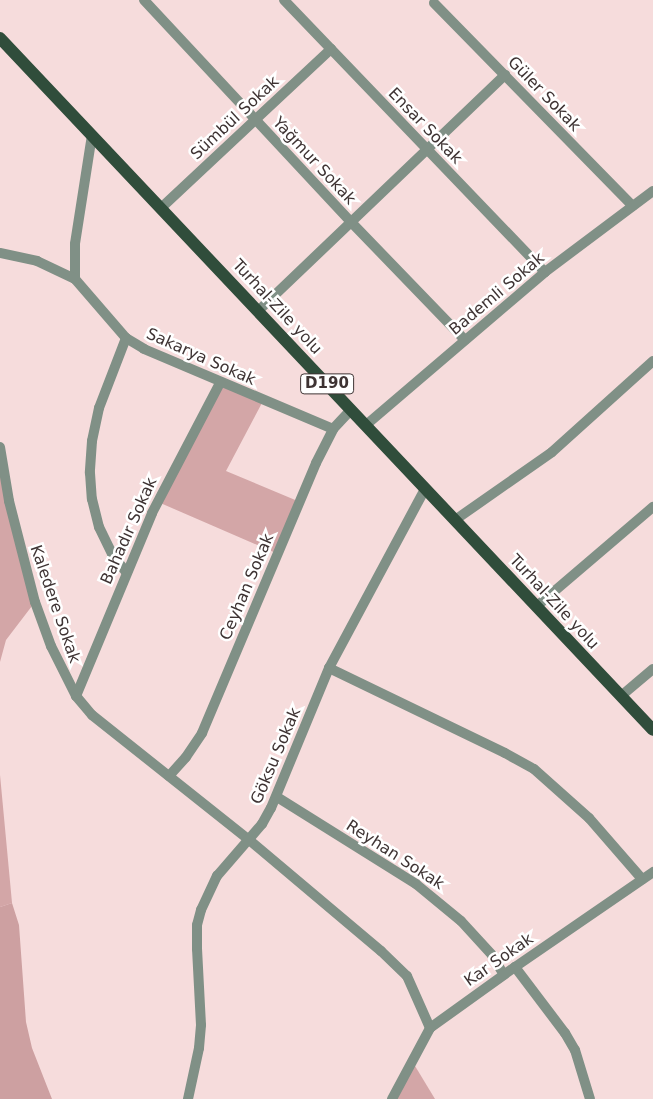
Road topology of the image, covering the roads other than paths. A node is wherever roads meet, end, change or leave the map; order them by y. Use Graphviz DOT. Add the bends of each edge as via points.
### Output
graph roads {
  1 [pos="144,0"];
  2 [pos="284,0"];
  3 [pos="434,3"];
  4 [pos="0,38"];
  5 [pos="330,49"];
  6 [pos="505,75"];
  7 [pos="255,119"];
  8 [pos="92,135"];
  9 [pos="427,150"];
  10 [pos="653,191"];
  11 [pos="633,206"];
  12 [pos="161,208"];
  13 [pos="351,222"];
  14 [pos="0,253"];
  15 [pos="544,272"];
  16 [pos="75,279"];
  17 [pos="258,311"];
  18 [pos="126,338"];
  19 [pos="466,340"];
  20 [pos="653,361"];
  21 [pos="220,383"];
  22 [pos="352,410"];
  23 [pos="366,426"];
  24 [pos="333,429"];
  25 [pos="0,447"];
  26 [pos="426,489"];
  27 [pos="653,507"];
  28 [pos="455,520"];
  29 [pos="126,572"];
  30 [pos="536,606"];
  31 [pos="329,668"];
  32 [pos="653,669"];
  33 [pos="76,696"];
  34 [pos="620,696"];
  35 [pos="653,730"];
  36 [pos="169,776"];
  37 [pos="277,797"];
  38 [pos="248,839"];
  39 [pos="653,872"];
  40 [pos="642,879"];
  41 [pos="515,967"];
  42 [pos="504,975"];
  43 [pos="430,1028"];
  44 [pos="188,1099"];
  45 [pos="392,1099"];
  46 [pos="590,1099"];
  1 -- 7 [label="street, Yağmur Sokak"];
  2 -- 5 [label="street, Ensar Sokak"];
  3 -- 6 [label="street, Güler Sokak"];
  4 -- 8 [label="main road, Turhal-Zile yolu / D190"];
  5 -- 7 [label="street, Sümbül Sokak"];
  5 -- 9 [label="street, Ensar Sokak"];
  6 -- 9 [label="street"];
  6 -- 11 [label="street, Güler Sokak"];
  7 -- 12 [label="street, Sümbül Sokak"];
  7 -- 13 [label="street, Yağmur Sokak"];
  8 -- 12 [label="main road, Turhal-Zile yolu / D190"];
  8 -- 16 [label="street" via="75,244"];
  9 -- 13 [label="street"];
  9 -- 15 [label="street, Ensar Sokak"];
  10 -- 11 [label="street, Bademli Sokak"];
  11 -- 15 [label="street, Bademli Sokak"];
  12 -- 17 [label="main road, Turhal-Zile yolu / D190"];
  13 -- 17 [label="street"];
  13 -- 19 [label="street, Yağmur Sokak"];
  14 -- 16 [label="street" via="37,261"];
  15 -- 19 [label="street, Bademli Sokak"];
  16 -- 18 [label="street, Sakarya Sokak"];
  17 -- 22 [label="main road, Turhal-Zile yolu / D190"];
  18 -- 21 [label="street, Sakarya Sokak"];
  18 -- 29 [label="street" via="99,408 90,473 92,499 100,527 112,554"];
  19 -- 23 [label="street, Bademli Sokak"];
  20 -- 28 [label="street" via="552,452"];
  21 -- 24 [label="street, Sakarya Sokak"];
  21 -- 29 [label="street, Bahadır Sokak" via="162,494"];
  22 -- 23 [label="main road, Turhal-Zile yolu / D190"];
  22 -- 24 [label="street, Ceyhan Sokak"];
  23 -- 26 [label="main road, Turhal-Zile yolu / D190"];
  24 -- 36 [label="street, Ceyhan Sokak" via="202,732"];
  25 -- 33 [label="street, Kaledere Sokak" via="15,528 35,602 50,646"];
  26 -- 28 [label="main road, Turhal-Zile yolu / D190"];
  26 -- 31 [label="street, Göksu Sokak"];
  27 -- 30 [label="street"];
  28 -- 30 [label="main road, Turhal-Zile yolu / D190"];
  29 -- 33 [label="street, Bahadır Sokak"];
  30 -- 34 [label="main road, Turhal-Zile yolu / D190"];
  31 -- 37 [label="street, Göksu Sokak"];
  31 -- 40 [label="street" via="534,770 589,818"];
  32 -- 34 [label="street"];
  33 -- 36 [label="street, Kaledere Sokak" via="92,715"];
  34 -- 35 [label="main road, Turhal-Zile yolu / D190"];
  36 -- 38 [label="street, Kaledere Sokak"];
  37 -- 38 [label="street, Göksu Sokak" via="262,824"];
  37 -- 42 [label="street, Reyhan Sokak" via="416,884 478,938"];
  38 -- 43 [label="street, Kaledere Sokak" via="381,950 407,976"];
  38 -- 44 [label="street, Göksu Sokak" via="217,876 199,917 197,949 201,1025"];
  39 -- 40 [label="street, Kar Sokak"];
  40 -- 41 [label="street, Kar Sokak"];
  41 -- 42 [label="street, Kar Sokak"];
  41 -- 46 [label="street" via="575,1050"];
  42 -- 43 [label="street, Kar Sokak"];
  43 -- 45 [label="street, Kar Sokak"];
}
